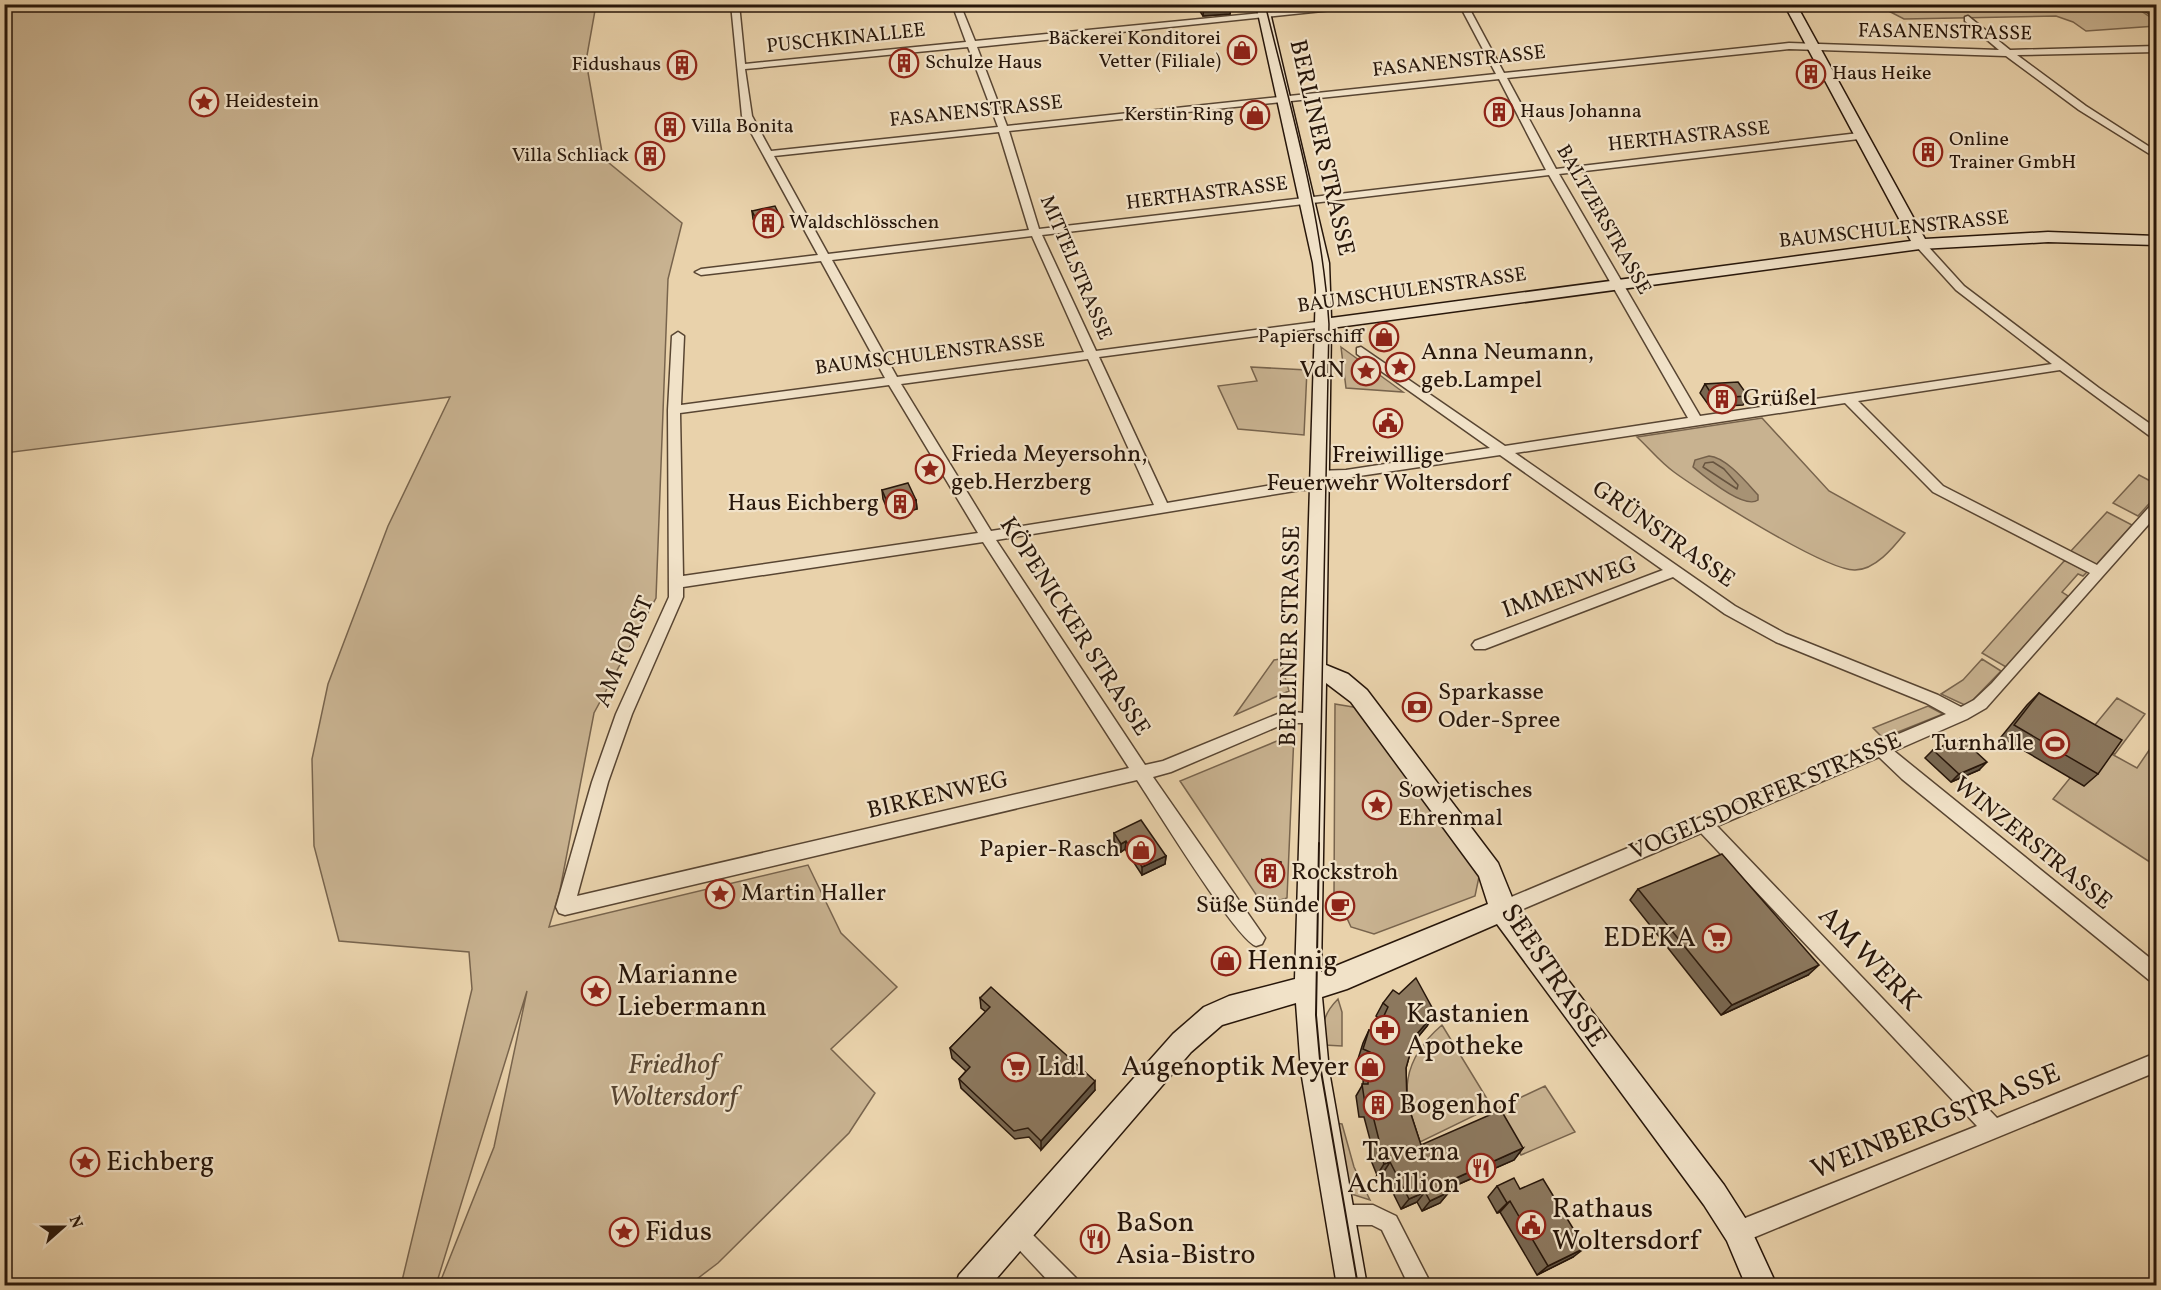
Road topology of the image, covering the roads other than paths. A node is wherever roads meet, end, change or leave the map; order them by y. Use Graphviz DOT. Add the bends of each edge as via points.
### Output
graph roads {
  1 [pos="735,4"];
  2 [pos="956,4"];
  3 [pos="1386,4"];
  4 [pos="1462,4"];
  5 [pos="1790,4"];
  6 [pos="2139,4"];
  7 [pos="1263,10"];
  8 [pos="2157,16"];
  9 [pos="1968,19"];
  10 [pos="969,45"];
  11 [pos="1814,48"];
  12 [pos="2157,49"];
  13 [pos="2008,53"];
  14 [pos="740,67"];
  15 [pos="1502,76"];
  16 [pos="1284,98"];
  17 [pos="1003,128"];
  18 [pos="1859,136"];
  19 [pos="767,154"];
  20 [pos="2157,155"];
  21 [pos="1552,171"];
  22 [pos="1308,200"];
  23 [pos="1035,232"];
  24 [pos="2157,240"];
  25 [pos="1920,244"];
  26 [pos="827,257"];
  27 [pos="701,273"];
  28 [pos="1617,284"];
  29 [pos="1324,324"];
  30 [pos="678,336"];
  31 [pos="1361,351"];
  32 [pos="1093,355"];
  33 [pos="2062,366"];
  34 [pos="893,381"];
  35 [pos="1849,399"];
  36 [pos="674,410"];
  37 [pos="1697,422"];
  38 [pos="2157,434"];
  39 [pos="1505,451"];
  40 [pos="1320,480"];
  41 [pos="1162,507"];
  42 [pos="2157,508"];
  43 [pos="987,537"];
  44 [pos="1673,570"];
  45 [pos="2099,572"];
  46 [pos="674,583"];
  47 [pos="1480,645"];
  48 [pos="1324,673"];
  49 [pos="1961,716"];
  50 [pos="1315,719"];
  51 [pos="1880,748"];
  52 [pos="1143,773"];
  53 [pos="1704,824"];
  54 [pos="565,907"];
  55 [pos="1503,909"];
  56 [pos="1256,938"];
  57 [pos="2157,974"];
  58 [pos="1308,988"];
  59 [pos="2157,1063"];
  60 [pos="1995,1130"];
  61 [pos="1339,1215"];
  62 [pos="1737,1231"];
  63 [pos="1017,1233"];
  64 [pos="970,1286"];
  65 [pos="1068,1286"];
  66 [pos="1352,1286"];
  67 [pos="1421,1286"];
  68 [pos="1762,1286"];
  1 -- 14 [label="street, KÖPENICKER STRASSE"];
  2 -- 10 [label="street, MITTELSTRASSE"];
  3 -- 7 [label="street, PUSCHKINALLEE"];
  4 -- 15 [label="street, BALTZERSTRASSE"];
  5 -- 11 [label="street"];
  6 -- 8 [label="street"];
  7 -- 10 [label="street, PUSCHKINALLEE"];
  7 -- 16 [label="street, BERLINER STRASSE"];
  9 -- 13 [label="street"];
  10 -- 14 [label="street, PUSCHKINALLEE"];
  10 -- 17 [label="street, MITTELSTRASSE"];
  11 -- 13 [label="street, FASANENSTRASSE"];
  11 -- 15 [label="street, FASANENSTRASSE" via="1789,46"];
  11 -- 18 [label="street"];
  12 -- 13 [label="street, FASANENSTRASSE"];
  13 -- 20 [label="street" via="2090,113"];
  14 -- 19 [label="street, KÖPENICKER STRASSE" via="747,116"];
  15 -- 16 [label="street, FASANENSTRASSE"];
  15 -- 21 [label="street, BALTZERSTRASSE"];
  16 -- 17 [label="street, FASANENSTRASSE"];
  16 -- 22 [label="street, BERLINER STRASSE"];
  17 -- 19 [label="street, FASANENSTRASSE"];
  17 -- 23 [label="street, MITTELSTRASSE"];
  18 -- 21 [label="street, HERTHASTRASSE"];
  18 -- 25 [label="street"];
  19 -- 26 [label="street, KÖPENICKER STRASSE"];
  21 -- 22 [label="street, HERTHASTRASSE"];
  21 -- 28 [label="street, BALTZERSTRASSE"];
  22 -- 23 [label="street, HERTHASTRASSE"];
  22 -- 29 [label="street, BERLINER STRASSE" via="1323,272"];
  23 -- 26 [label="street, HERTHASTRASSE"];
  23 -- 32 [label="street, MITTELSTRASSE"];
  24 -- 25 [label="street, BAUMSCHULENSTRASSE" via="2048,237"];
  25 -- 28 [label="street, BAUMSCHULENSTRASSE"];
  25 -- 33 [label="street" via="1960,288"];
  26 -- 27 [label="street, HERTHASTRASSE"];
  26 -- 34 [label="street, KÖPENICKER STRASSE"];
  28 -- 29 [label="street, BAUMSCHULENSTRASSE"];
  28 -- 37 [label="street, BALTZERSTRASSE"];
  29 -- 32 [label="street, BAUMSCHULENSTRASSE"];
  29 -- 40 [label="street, BERLINER STRASSE"];
  30 -- 36 [label="street, AM FORST"];
  31 -- 39 [label="street, GRÜNSTRASSE"];
  32 -- 34 [label="street, BAUMSCHULENSTRASSE"];
  32 -- 41 [label="street, MITTELSTRASSE"];
  33 -- 35 [label="street"];
  33 -- 38 [label="street"];
  34 -- 36 [label="street, BAUMSCHULENSTRASSE"];
  34 -- 43 [label="street, KÖPENICKER STRASSE"];
  35 -- 37 [label="street"];
  35 -- 45 [label="street" via="1938,489"];
  36 -- 46 [label="street, AM FORST"];
  37 -- 39 [label="street"];
  39 -- 40 [label="street"];
  39 -- 44 [label="street, GRÜNSTRASSE"];
  40 -- 41 [label="street"];
  40 -- 48 [label="street, BERLINER STRASSE"];
  41 -- 43 [label="street"];
  42 -- 45 [label="street, VOGELSDORFER STRASSE"];
  43 -- 46 [label="street"];
  43 -- 52 [label="street, KÖPENICKER STRASSE"];
  44 -- 47 [label="street, IMMENWEG" via="1664,577"];
  44 -- 49 [label="street, GRÜNSTRASSE" via="1730,610 1781,638 1932,699"];
  45 -- 49 [label="street, VOGELSDORFER STRASSE" via="1997,687"];
  46 -- 54 [label="street, AM FORST" via="676,597 624,714 600,782"];
  48 -- 50 [label="street, BERLINER STRASSE"];
  48 -- 55 [label="street, SEESTRASSE" via="1359,696 1486,867"];
  49 -- 51 [label="street, VOGELSDORFER STRASSE"];
  50 -- 52 [label="street, BIRKENWEG" via="1285,717"];
  50 -- 58 [label="street, BERLINER STRASSE"];
  51 -- 53 [label="street, VOGELSDORFER STRASSE"];
  51 -- 57 [label="street, WINZERSTRASSE"];
  52 -- 54 [label="street, BIRKENWEG"];
  52 -- 56 [label="street, KÖPENICKER STRASSE"];
  53 -- 55 [label="street, VOGELSDORFER STRASSE"];
  53 -- 60 [label="street, AM WERK"];
  55 -- 58 [label="street, VOGELSDORFER STRASSE" via="1343,978"];
  55 -- 62 [label="street, SEESTRASSE"];
  58 -- 61 [label="street, BERLINER STRASSE" via="1315,1071"];
  58 -- 63 [label="street, VOGELSDORFER STRASSE" via="1213,1016 1182,1043"];
  59 -- 60 [label="street, WEINBERGSTRASSE"];
  60 -- 62 [label="street, WEINBERGSTRASSE"];
  61 -- 66 [label="street, BERLINER STRASSE"];
  61 -- 67 [label="street" via="1373,1215 1389,1223"];
  62 -- 68 [label="street, SEESTRASSE"];
  63 -- 64 [label="street, VOGELSDORFER STRASSE"];
  63 -- 65 [label="street"];
}
